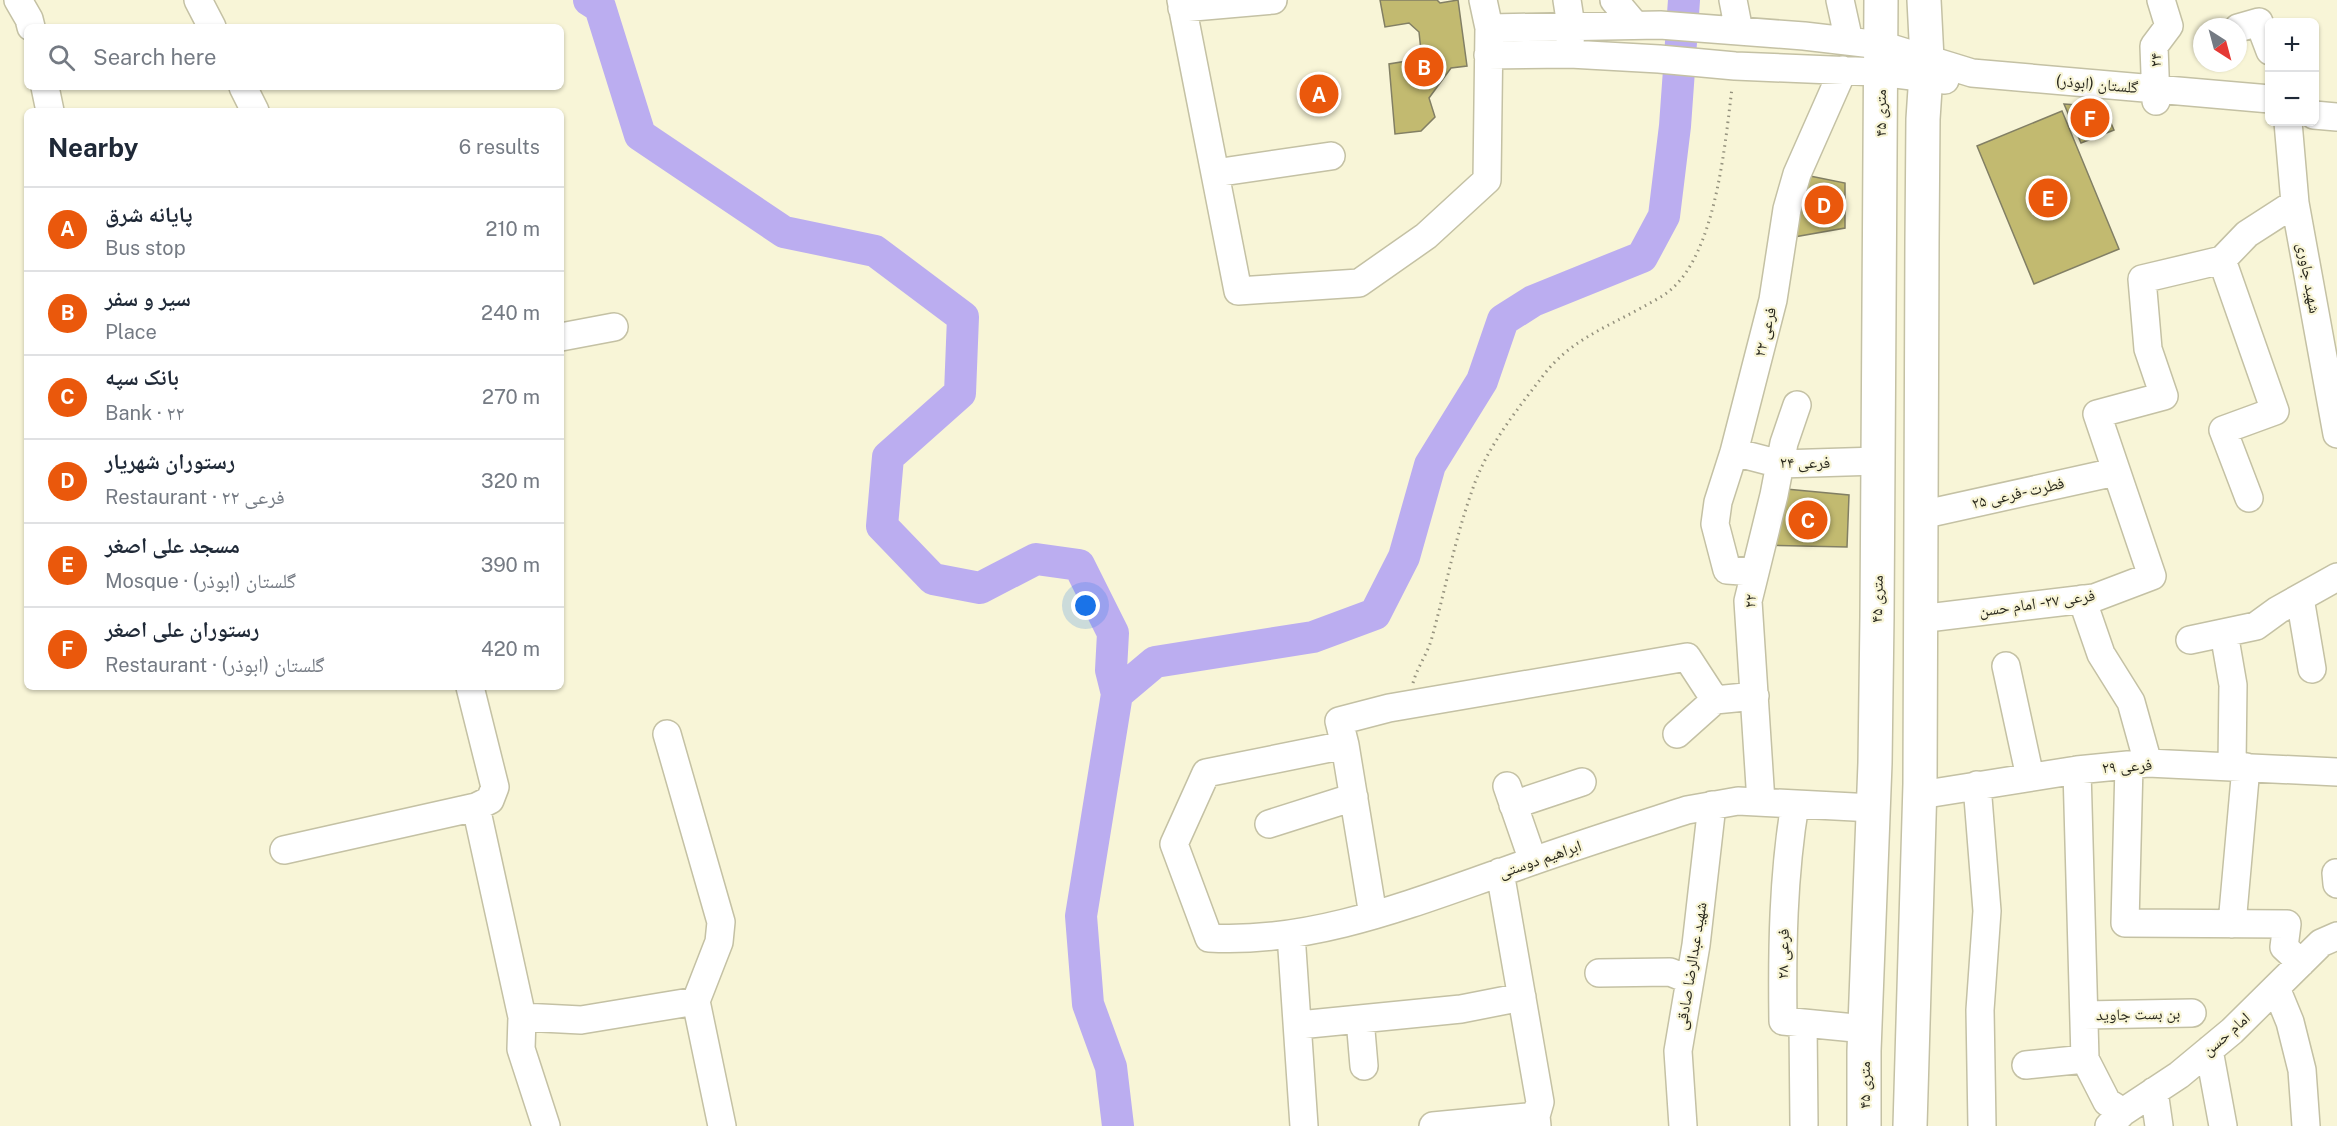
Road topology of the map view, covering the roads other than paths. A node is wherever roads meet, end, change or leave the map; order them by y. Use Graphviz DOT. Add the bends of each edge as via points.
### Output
graph roads {
  1 [pos="18,0"];
  2 [pos="198,0"];
  3 [pos="1273,0"];
  4 [pos="1483,0"];
  5 [pos="1614,0"];
  6 [pos="1733,0"];
  7 [pos="1840,0"];
  8 [pos="1881,0"];
  9 [pos="1924,0"];
  10 [pos="2161,0"];
  11 [pos="1181,4"];
  12 [pos="1569,13"];
  13 [pos="30,24"];
  14 [pos="210,24"];
  15 [pos="1647,25"];
  16 [pos="2247,25"];
  17 [pos="1489,28"];
  18 [pos="1739,31"];
  19 [pos="2265,38"];
  20 [pos="1849,41"];
  21 [pos="1570,54"];
  22 [pos="1488,55"];
  23 [pos="1880,58"];
  24 [pos="1926,68"];
  25 [pos="1843,70"];
  26 [pos="46,90"];
  27 [pos="244,90"];
  28 [pos="2156,95"];
  29 [pos="2265,99"];
  30 [pos="2319,103"];
  31 [pos="2337,105"];
  32 [pos="49,108"];
  33 [pos="254,108"];
  34 [pos="2265,110"];
  35 [pos="2319,115"];
  36 [pos="2337,117"];
  37 [pos="2288,126"];
  38 [pos="1331,156"];
  39 [pos="1215,173"];
  40 [pos="2295,203"];
  41 [pos="2222,260"];
  42 [pos="614,327"];
  43 [pos="564,336"];
  44 [pos="1797,405"];
  45 [pos="2337,434"];
  46 [pos="1734,452"];
  47 [pos="1878,461"];
  48 [pos="1780,464"];
  49 [pos="2115,472"];
  50 [pos="2249,498"];
  51 [pos="1921,515"];
  52 [pos="1755,572"];
  53 [pos="2337,577"];
  54 [pos="2300,598"];
  55 [pos="2082,599"];
  56 [pos="1877,617"];
  57 [pos="1920,619"];
  58 [pos="2224,633"];
  59 [pos="2190,640"];
  60 [pos="2006,666"];
  61 [pos="2312,669"];
  62 [pos="1921,676"];
  63 [pos="1876,677"];
  64 [pos="471,690"];
  65 [pos="1755,696"];
  66 [pos="1715,700"];
  67 [pos="667,734"];
  68 [pos="1677,734"];
  69 [pos="1345,745"];
  70 [pos="2138,764"];
  71 [pos="2239,766"];
  72 [pos="2077,770"];
  73 [pos="2337,772"];
  74 [pos="2030,777"];
  75 [pos="1582,782"];
  76 [pos="1977,785"];
  77 [pos="1920,795"];
  78 [pos="1354,797"];
  79 [pos="1761,802"];
  80 [pos="1795,804"];
  81 [pos="1712,806"];
  82 [pos="476,807"];
  83 [pos="1873,808"];
  84 [pos="1269,824"];
  85 [pos="284,850"];
  86 [pos="1533,861"];
  87 [pos="1500,872"];
  88 [pos="1373,915"];
  89 [pos="2232,924"];
  90 [pos="1291,934"];
  91 [pos="2337,936"];
  92 [pos="2301,963"];
  93 [pos="1599,973"];
  94 [pos="1690,980"];
  95 [pos="2276,988"];
  96 [pos="1522,997"];
  97 [pos="696,1001"];
  98 [pos="2192,1013"];
  99 [pos="2084,1015"];
  100 [pos="522,1017"];
  101 [pos="1360,1019"];
  102 [pos="1803,1023"];
  103 [pos="1299,1025"];
  104 [pos="1865,1029"];
  105 [pos="2209,1050"];
  106 [pos="2085,1059"];
  107 [pos="2026,1065"];
  108 [pos="1364,1066"];
  109 [pos="2154,1091"];
  110 [pos="2116,1119"];
  111 [pos="1537,1121"];
  112 [pos="1804,1124"];
  113 [pos="1299,1125"];
  114 [pos="546,1126"];
  115 [pos="722,1126"];
  116 [pos="1433,1126"];
  117 [pos="1683,1126"];
  118 [pos="1864,1126"];
  119 [pos="1910,1126"];
  120 [pos="1982,1126"];
  121 [pos="2159,1126"];
  122 [pos="2223,1126"];
  123 [pos="2306,1126"];
  1 -- 13 [label="street"];
  2 -- 14 [label="street"];
  3 -- 11 [label="street"];
  4 -- 17 [label="street"];
  5 -- 15 [label="street"];
  6 -- 18 [label="street"];
  7 -- 20 [label="street"];
  8 -- 23 [label="main road, ۴۵ متری"];
  9 -- 24 [label="main road"];
  10 -- 28 [label="street, ۲۴" via="2169,26 2154,46"];
  11 -- 39 [label="street"];
  12 -- 15 [label="street"];
  12 -- 17 [label="street"];
  12 -- 21 [label="street"];
  15 -- 18 [label="street"];
  16 -- 19 [label="street" via="2259,22"];
  17 -- 22 [label="street"];
  18 -- 20 [label="street"];
  20 -- 23 [label="street"];
  21 -- 22 [label="street"];
  21 -- 25 [label="street"];
  22 -- 39 [label="street" via="1487,180 1426,236 1359,283 1238,291"];
  23 -- 24 [label="street, گلستان (ابوذر)"];
  23 -- 25 [label="street"];
  23 -- 47 [label="main road, ۴۵ متری"];
  24 -- 28 [label="street, گلستان (ابوذر)"];
  24 -- 51 [label="main road"];
  25 -- 46 [label="street, فرعی ۲۲" via="1787,209 1773,300"];
  26 -- 32 [label="street"];
  27 -- 33 [label="street"];
  28 -- 29 [label="street, گلستان (ابوذر)"];
  28 -- 34 [label="street, گلستان (ابوذر)"];
  30 -- 31 [label="street"];
  35 -- 36 [label="street"];
  37 -- 40 [label="street, شهید جاوری"];
  38 -- 39 [label="street"];
  40 -- 41 [label="street" via="2247,234"];
  40 -- 45 [label="street, شهید جاوری"];
  41 -- 49 [label="street" via="2142,279 2148,350 2164,396 2097,414"];
  41 -- 50 [label="street" via="2275,411 2223,430"];
  42 -- 43 [label="street"];
  44 -- 48 [label="street, ۲۲"];
  46 -- 48 [label="street, فرعی ۲۴"];
  46 -- 52 [label="street, فرعی ۲۲" via="1715,524 1727,570"];
  47 -- 48 [label="street, فرعی ۲۴"];
  47 -- 56 [label="main road, ۴۵ متری"];
  48 -- 52 [label="street, ۲۲"];
  49 -- 51 [label="street, فطرت -فرعی ۲۵"];
  49 -- 55 [label="street, فرعی ۲۷ - امام حسن" via="2152,576"];
  51 -- 57 [label="main road"];
  52 -- 65 [label="street, ۲۲" via="1748,601"];
  53 -- 54 [label="street"];
  54 -- 58 [label="street" via="2256,626"];
  54 -- 61 [label="street"];
  55 -- 57 [label="street, فرعی ۲۷ - امام حسن"];
  55 -- 70 [label="street" via="2101,654 2131,702"];
  56 -- 57 [label="main road" via="1896,628"];
  56 -- 63 [label="main road, ۴۵ متری"];
  57 -- 62 [label="main road"];
  58 -- 59 [label="street"];
  58 -- 71 [label="street" via="2233,685"];
  60 -- 74 [label="street"];
  62 -- 63 [label="main road" via="1908,665 1896,664"];
  62 -- 77 [label="main road"];
  63 -- 83 [label="main road, ۴۵ متری"];
  64 -- 82 [label="street" via="495,787 490,800"];
  65 -- 66 [label="street"];
  65 -- 79 [label="street, ۲۲"];
  66 -- 68 [label="street"];
  66 -- 69 [label="street" via="1687,657 1407,705 1339,721"];
  67 -- 97 [label="street" via="721,922 719,942"];
  69 -- 78 [label="street"];
  69 -- 90 [label="street, ابراهیم دوستی" via="1206,773 1174,844 1209,938"];
  70 -- 71 [label="street, فرعی ۲۹"];
  70 -- 72 [label="street, فرعی ۲۹"];
  70 -- 89 [label="street" via="2126,923"];
  71 -- 73 [label="street, فرعی ۲۹"];
  71 -- 89 [label="street"];
  72 -- 74 [label="street, فرعی ۲۹"];
  72 -- 99 [label="street"];
  74 -- 76 [label="street, فرعی ۲۹"];
  75 -- 86 [label="street" via="1510,796"];
  76 -- 77 [label="street, فرعی ۲۹"];
  76 -- 120 [label="street" via="1987,911 1980,1010"];
  77 -- 119 [label="main road"];
  78 -- 84 [label="street"];
  78 -- 88 [label="street"];
  79 -- 80 [label="street, ابراهیم دوستی"];
  79 -- 81 [label="street, ابراهیم دوستی"];
  80 -- 83 [label="street, ابراهیم دوستی"];
  80 -- 102 [label="street, فرعی ۲۸" via="1785,892 1783,1021"];
  81 -- 86 [label="street, ابراهیم دوستی" via="1687,810"];
  81 -- 94 [label="street, شهید عبدالرضا صادقی"];
  82 -- 85 [label="street"];
  82 -- 100 [label="street"];
  83 -- 104 [label="main road, ۴۵ متری"];
  86 -- 87 [label="street, ابراهیم دوستی"];
  87 -- 88 [label="street, ابراهیم دوستی"];
  87 -- 96 [label="street"];
  88 -- 90 [label="street, ابراهیم دوستی"];
  89 -- 92 [label="street" via="2287,924 2284,947"];
  90 -- 103 [label="street"];
  91 -- 92 [label="street, امام حسن" via="2321,944"];
  92 -- 95 [label="street, امام حسن"];
  93 -- 94 [label="street" via="1670,972"];
  94 -- 117 [label="street, شهید عبدالرضا صادقی" via="1678,1051"];
  95 -- 105 [label="street, امام حسن"];
  95 -- 123 [label="street" via="2290,1022 2302,1070"];
  96 -- 101 [label="street" via="1461,1009"];
  96 -- 111 [label="street" via="1540,1102"];
  97 -- 100 [label="street" via="581,1020"];
  97 -- 115 [label="street"];
  98 -- 99 [label="street, بن بست جاوید"];
  99 -- 106 [label="street"];
  100 -- 114 [label="street" via="521,1049"];
  101 -- 103 [label="street"];
  101 -- 108 [label="street"];
  102 -- 104 [label="street, فرعی ۲۸"];
  102 -- 112 [label="street"];
  103 -- 113 [label="street"];
  104 -- 118 [label="main road, ۴۵ متری"];
  105 -- 109 [label="street, امام حسن"];
  105 -- 122 [label="street"];
  106 -- 107 [label="street"];
  106 -- 110 [label="street"];
  109 -- 110 [label="street, امام حسن"];
  109 -- 121 [label="street"];
  111 -- 116 [label="street"];
}
